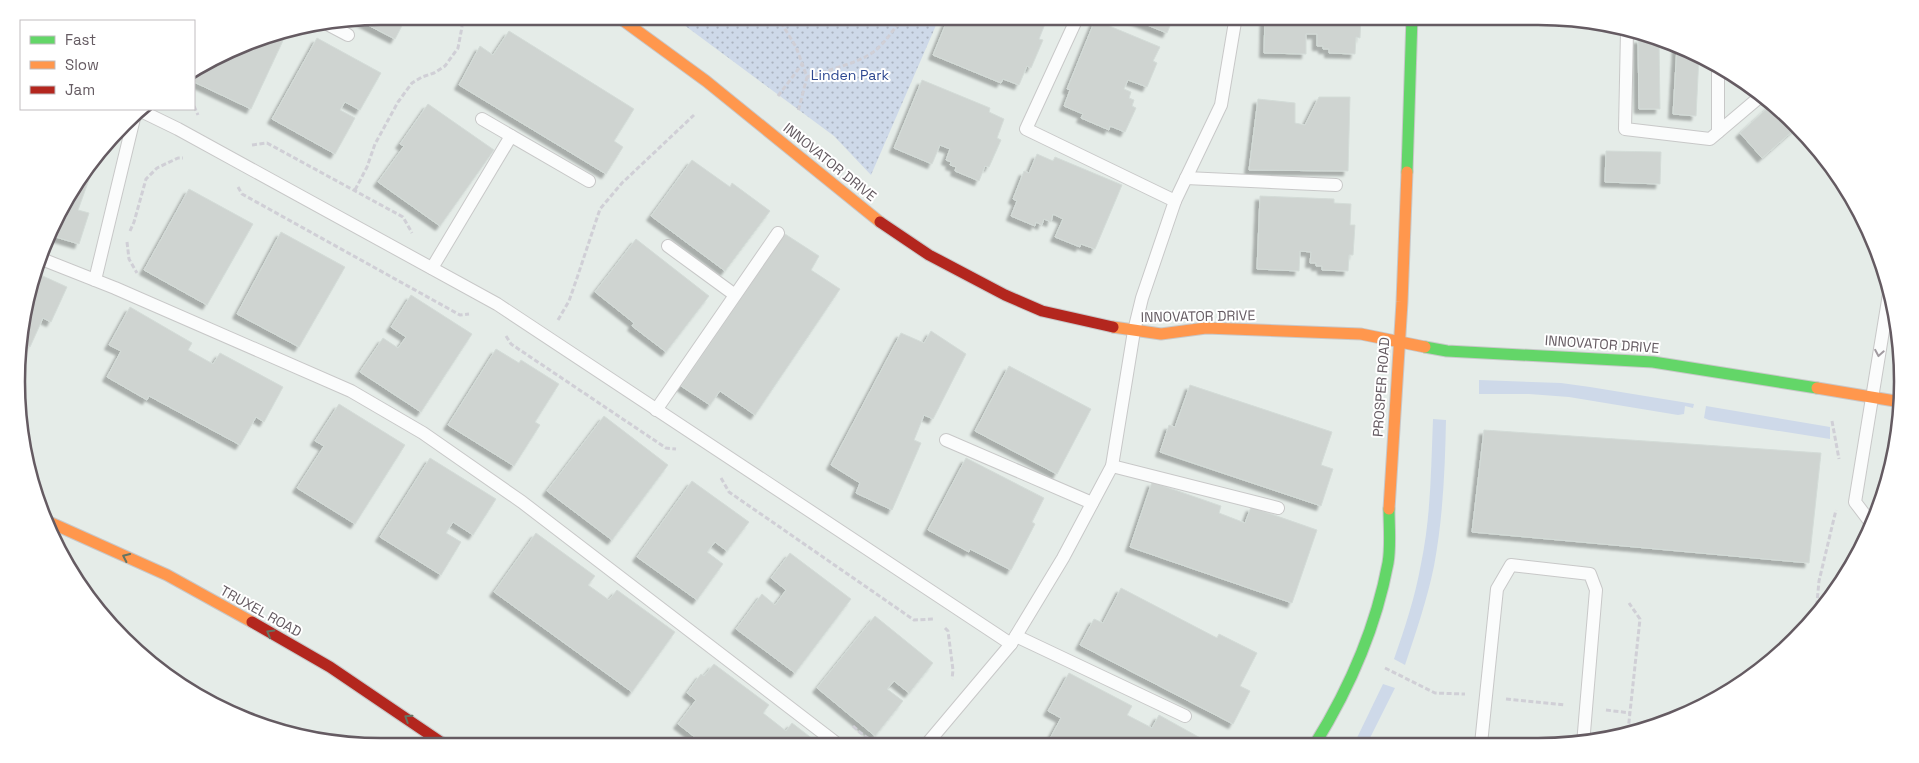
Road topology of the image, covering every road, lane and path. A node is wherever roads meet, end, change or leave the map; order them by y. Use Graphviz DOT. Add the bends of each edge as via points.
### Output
graph roads {
  1 [pos="462,25"];
  2 [pos="629,25"];
  3 [pos="783,25"];
  4 [pos="896,25"];
  5 [pos="1074,25"];
  6 [pos="1235,25"];
  7 [pos="1412,25"];
  8 [pos="335,28"];
  9 [pos="348,35"];
  10 [pos="1627,36"];
  11 [pos="803,63"];
  12 [pos="1718,74"];
  13 [pos="807,77"];
  14 [pos="778,96"];
  15 [pos="1756,100"];
  16 [pos="195,108"];
  17 [pos="798,112"];
  18 [pos="145,114"];
  19 [pos="694,115"];
  20 [pos="482,119"];
  21 [pos="201,123"];
  22 [pos="132,126"];
  23 [pos="1718,132"];
  24 [pos="511,136"];
  25 [pos="244,146"];
  26 [pos="185,158"];
  27 [pos="1186,178"];
  28 [pos="234,181"];
  29 [pos="589,181"];
  30 [pos="1336,185"];
  31 [pos="355,190"];
  32 [pos="1174,201"];
  33 [pos="778,233"];
  34 [pos="413,234"];
  35 [pos="668,246"];
  36 [pos="46,261"];
  37 [pos="432,268"];
  38 [pos="142,277"];
  39 [pos="95,280"];
  40 [pos="735,295"];
  41 [pos="1887,310"];
  42 [pos="474,314"];
  43 [pos="558,321"];
  44 [pos="504,332"];
  45 [pos="1134,332"];
  46 [pos="1399,342"];
  47 [pos="1873,397"];
  48 [pos="1893,401"];
  49 [pos="656,410"];
  50 [pos="1832,421"];
  51 [pos="946,440"];
  52 [pos="680,450"];
  53 [pos="1840,463"];
  54 [pos="1112,466"];
  55 [pos="717,471"];
  56 [pos="1092,503"];
  57 [pos="1838,504"];
  58 [pos="1278,508"];
  59 [pos="1867,518"];
  60 [pos="55,525"];
  61 [pos="1629,603"];
  62 [pos="1817,603"];
  63 [pos="936,619"];
  64 [pos="942,625"];
  65 [pos="1013,640"];
  66 [pos="951,684"];
  67 [pos="1186,716"];
  68 [pos="853,726"];
  69 [pos="1629,726"];
  70 [pos="1583,735"];
  71 [pos="914,736"];
  72 [pos="435,738"];
  73 [pos="830,738"];
  74 [pos="867,738"];
  75 [pos="909,738"];
  76 [pos="932,738"];
  77 [pos="1319,738"];
  78 [pos="1481,738"];
  1 -- 31 [label="path" via="458,48 445,66 412,83 398,102"];
  2 -- 45 [label="street, INNOVATOR DRIVE" via="706,81 884,225 929,255 1042,311"];
  3 -- 11 [label="path"];
  4 -- 13 [label="path" via="875,51"];
  5 -- 32 [label="lane" via="1026,129"];
  6 -- 27 [label="lane" via="1222,105"];
  7 -- 46 [label="street, PROSPER ROAD"];
  8 -- 9 [label="lane"];
  10 -- 23 [label="lane" via="1625,129 1710,139"];
  11 -- 13 [label="path"];
  11 -- 14 [label="path"];
  12 -- 23 [label="lane"];
  13 -- 17 [label="path"];
  15 -- 23 [label="lane"];
  16 -- 21 [label="path"];
  18 -- 37 [label="lane"];
  19 -- 43 [label="path" via="622,183 600,209 569,301"];
  20 -- 24 [label="lane"];
  22 -- 39 [label="lane"];
  24 -- 29 [label="lane"];
  24 -- 37 [label="lane"];
  25 -- 31 [label="path" via="267,143"];
  26 -- 38 [label="path" via="157,168 146,179 127,243 129,259"];
  27 -- 30 [label="lane"];
  27 -- 32 [label="lane"];
  28 -- 42 [label="path" via="242,194 460,315"];
  31 -- 34 [label="path" via="403,217"];
  32 -- 45 [label="lane"];
  33 -- 40 [label="lane"];
  35 -- 40 [label="lane"];
  36 -- 39 [label="lane"];
  37 -- 49 [label="lane" via="498,304"];
  39 -- 73 [label="lane" via="351,391 423,433 522,502"];
  40 -- 49 [label="lane"];
  41 -- 47 [label="lane, one-way"];
  44 -- 52 [label="path" via="511,344 666,448"];
  45 -- 46 [label="street, INNOVATOR DRIVE" via="1161,334 1206,328 1361,334"];
  45 -- 54 [label="lane"];
  46 -- 47 [label="street, INNOVATOR DRIVE" via="1446,351 1653,362"];
  46 -- 77 [label="street, PROSPER ROAD" via="1388,561 1376,611 1358,662 1335,712"];
  47 -- 48 [label="street, INNOVATOR DRIVE"];
  47 -- 59 [label="lane" via="1855,502"];
  49 -- 65 [label="lane"];
  50 -- 53 [label="path"];
  51 -- 56 [label="lane"];
  54 -- 56 [label="lane"];
  54 -- 58 [label="lane"];
  55 -- 63 [label="path" via="729,492 914,620"];
  56 -- 65 [label="lane"];
  57 -- 62 [label="path" via="1819,581"];
  72 -- 60 [label="street, TRUXEL ROAD, one-way" via="330,667 258,626 166,575"];
  61 -- 69 [label="path" via="1640,619"];
  64 -- 66 [label="path" via="948,631 953,670"];
  65 -- 67 [label="lane"];
  65 -- 76 [label="lane"];
  68 -- 74 [label="path"];
  70 -- 78 [label="lane" via="1596,590 1590,574 1511,565 1497,588"];
  71 -- 75 [label="path"];
}
